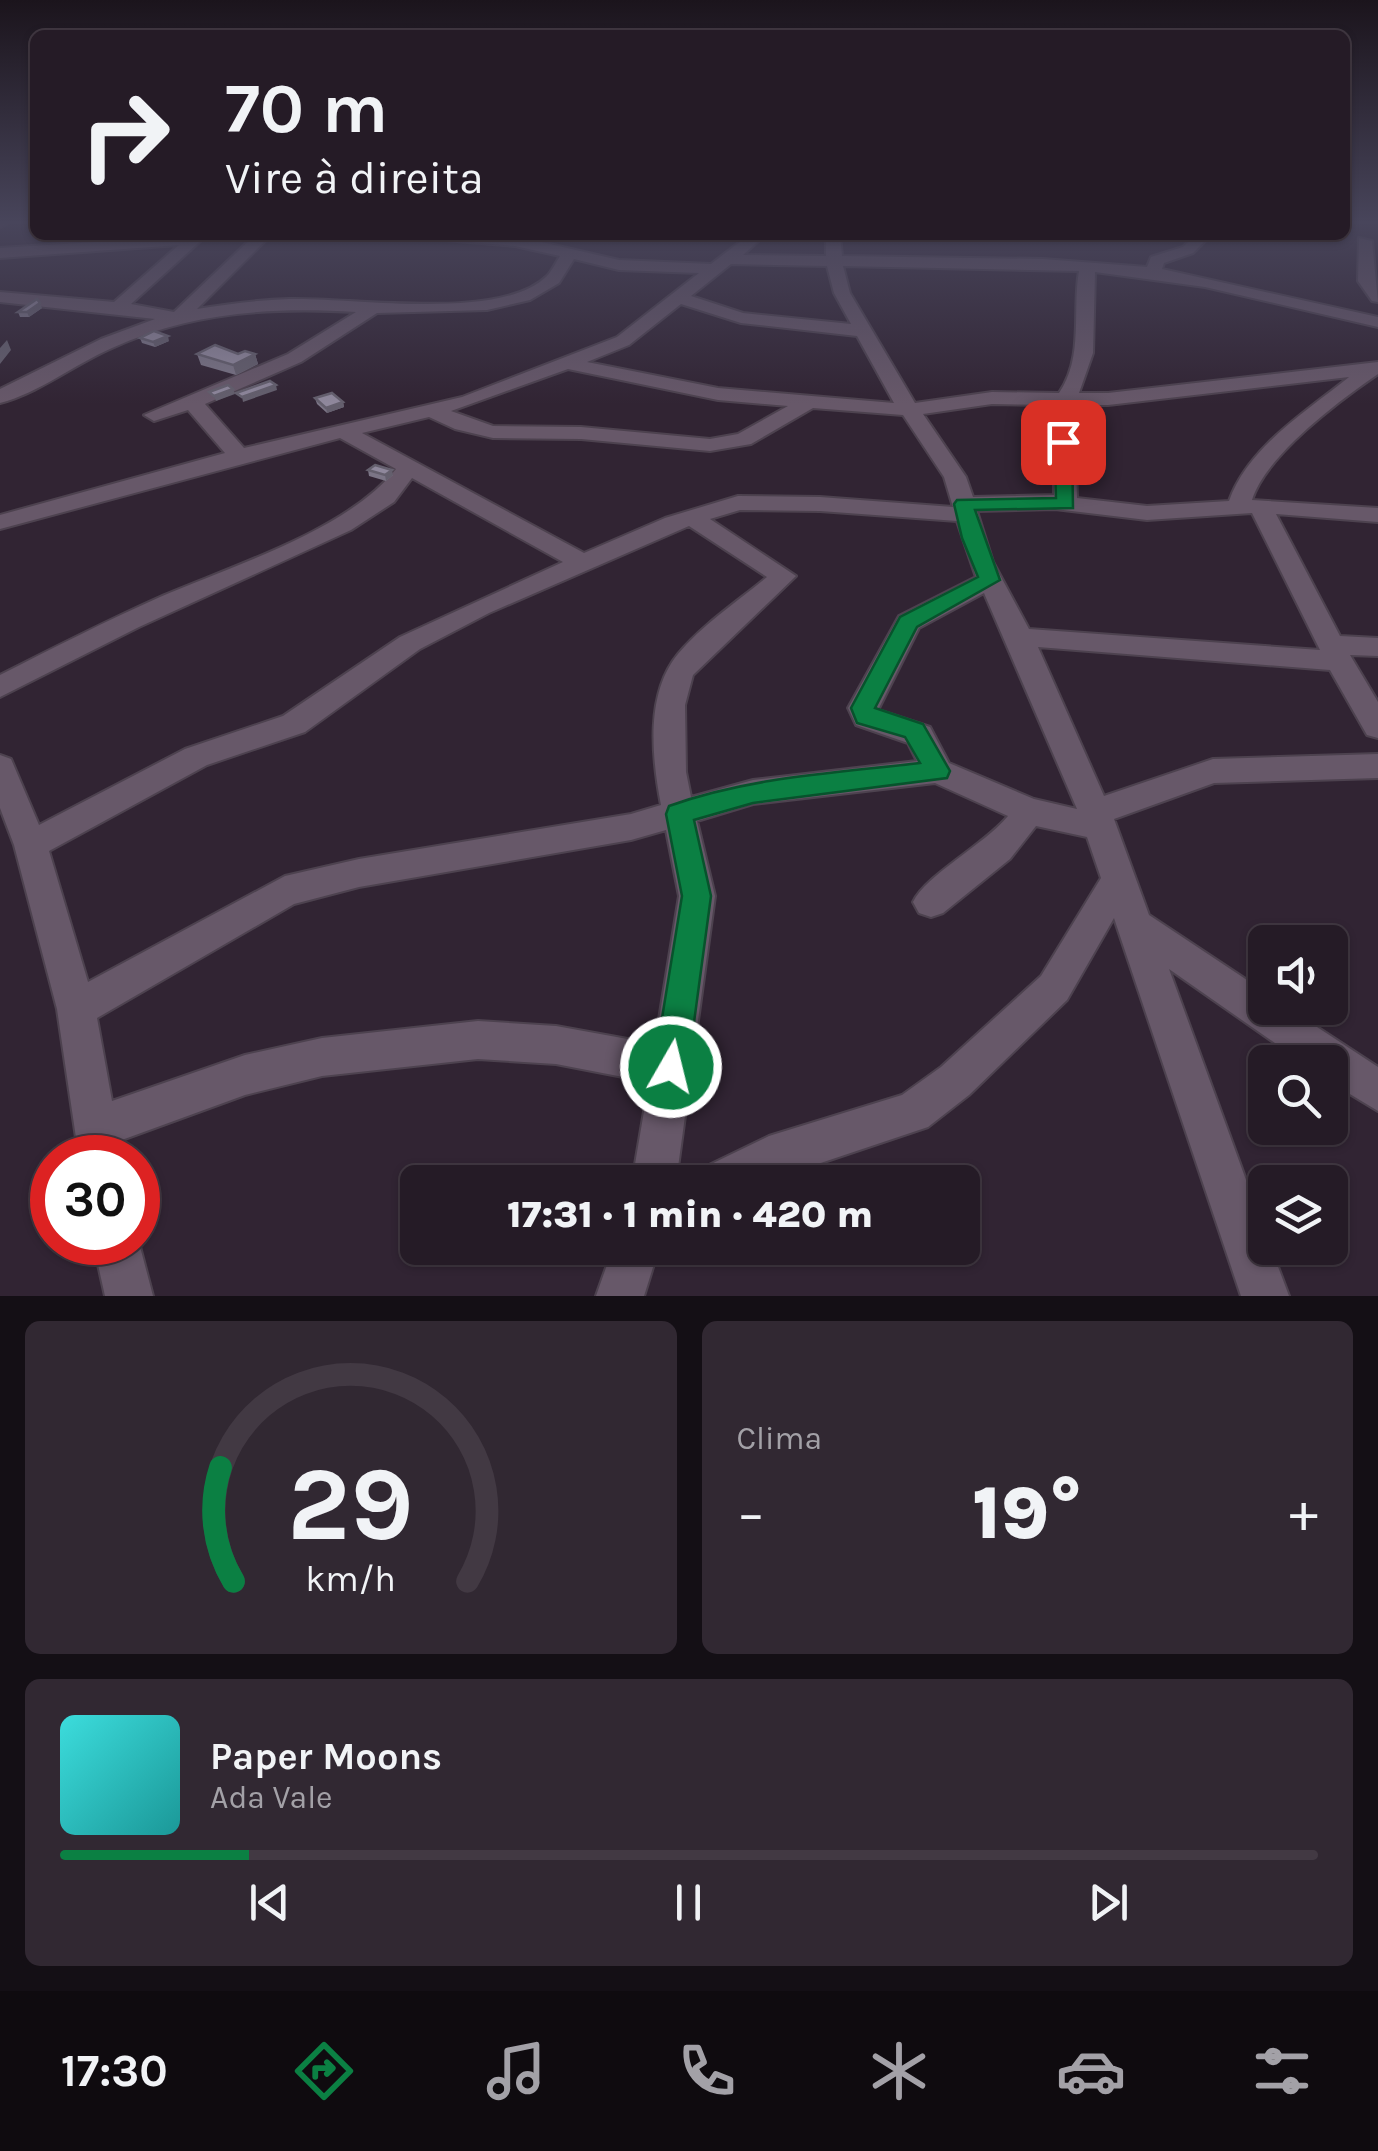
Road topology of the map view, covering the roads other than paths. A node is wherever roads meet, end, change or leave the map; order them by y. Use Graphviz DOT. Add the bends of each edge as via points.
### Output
graph roads {
  1 [pos="145,283"];
  2 [pos="214,283"];
  3 [pos="538,283"];
  4 [pos="698,283"];
  5 [pos="840,283"];
  6 [pos="1085,283"];
  7 [pos="1200,283"];
  8 [pos="5,287"];
  9 [pos="680,298"];
  10 [pos="118,307"];
  11 [pos="371,309"];
  12 [pos="178,318"];
  13 [pos="1378,322"];
  14 [pos="864,331"];
  15 [pos="566,363"];
  16 [pos="1375,368"];
  17 [pos="1326,374"];
  18 [pos="1347,385"];
  19 [pos="0,397"];
  20 [pos="1064,400"];
  21 [pos="192,402"];
  22 [pos="806,404"];
  23 [pos="911,410"];
  24 [pos="434,411"];
  25 [pos="154,415"];
  26 [pos="346,433"];
  27 [pos="240,456"];
  28 [pos="410,466"];
  29 [pos="1066,504"];
  30 [pos="1249,506"];
  31 [pos="965,509"];
  32 [pos="1378,515"];
  33 [pos="691,517"];
  34 [pos="0,522"];
  35 [pos="582,562"];
  36 [pos="990,580"];
  37 [pos="1020,638"];
  38 [pos="1378,648"];
  39 [pos="1336,654"];
  40 [pos="0,688"];
  41 [pos="1378,727"];
  42 [pos="1378,766"];
  43 [pos="0,767"];
  44 [pos="938,771"];
  45 [pos="1028,811"];
  46 [pos="679,814"];
  47 [pos="1098,819"];
  48 [pos="31,845"];
  49 [pos="1119,878"];
  50 [pos="931,902"];
  51 [pos="1136,926"];
  52 [pos="76,1008"];
  53 [pos="671,1067"];
  54 [pos="1378,1090"];
  55 [pos="97,1135"];
  56 [pos="115,1135"];
  57 [pos="657,1165"];
  58 [pos="755,1165"];
  59 [pos="121,1265"];
  60 [pos="630,1265"];
  61 [pos="128,1296"];
  62 [pos="620,1296"];
  63 [pos="1265,1296"];
  1 -- 10 [label="street"];
  2 -- 12 [label="street"];
  3 -- 11 [label="street" via="518,296 468,308"];
  4 -- 9 [label="street"];
  5 -- 14 [label="street"];
  6 -- 20 [label="street" via="1084,363"];
  7 -- 13 [label="street"];
  8 -- 10 [label="street"];
  9 -- 14 [label="street" via="741,318"];
  9 -- 15 [label="street" via="623,340"];
  10 -- 12 [label="street"];
  11 -- 12 [label="street" via="291,304"];
  11 -- 21 [label="street" via="263,374"];
  12 -- 19 [label="street" via="94,349"];
  14 -- 23 [label="street"];
  15 -- 22 [label="street" via="705,393"];
  15 -- 24 [label="street"];
  16 -- 17 [label="street"];
  16 -- 18 [label="street"];
  17 -- 18 [label="street"];
  17 -- 20 [label="street"];
  18 -- 30 [label="street" via="1261,465 1246,484"];
  20 -- 23 [label="street" via="975,399"];
  20 -- 29 [label="street"];
  21 -- 25 [label="street"];
  21 -- 27 [label="street"];
  22 -- 23 [label="street"];
  22 -- 24 [label="street" via="744,440 710,445 493,432"];
  23 -- 31 [label="street" via="945,458"];
  24 -- 26 [label="street"];
  26 -- 27 [label="street"];
  26 -- 28 [label="street"];
  27 -- 34 [label="street"];
  28 -- 35 [label="street"];
  28 -- 40 [label="street" via="386,497 342,524 130,620"];
  29 -- 30 [label="street" via="1146,513"];
  29 -- 31 [label="street"];
  30 -- 32 [label="street"];
  30 -- 39 [label="street"];
  31 -- 33 [label="street" via="738,502"];
  31 -- 36 [label="street"];
  33 -- 35 [label="street"];
  33 -- 46 [label="street" via="783,576 678,675 670,705 670,772"];
  35 -- 48 [label="street" via="410,644 276,733 196,757"];
  36 -- 37 [label="street"];
  36 -- 44 [label="street" via="908,622 863,708 866,717 914,731"];
  37 -- 39 [label="street"];
  37 -- 47 [label="street"];
  38 -- 39 [label="street"];
  39 -- 41 [label="street"];
  42 -- 47 [label="street" via="1214,771"];
  43 -- 48 [label="street"];
  44 -- 45 [label="street"];
  44 -- 46 [label="street" via="753,792"];
  45 -- 47 [label="street"];
  45 -- 50 [label="street" via="1007,840"];
  46 -- 52 [label="street" via="284,891"];
  46 -- 53 [label="street" via="697,896"];
  47 -- 49 [label="street"];
  48 -- 52 [label="street"];
  49 -- 51 [label="street"];
  49 -- 58 [label="street" via="1054,988 955,1081 913,1112"];
  51 -- 54 [label="street"];
  51 -- 63 [label="street"];
  52 -- 55 [label="street"];
  53 -- 56 [label="street" via="556,1045 478,1040 322,1057 245,1075"];
  53 -- 57 [label="street"];
  59 -- 61 [label="street"];
  60 -- 62 [label="street"];
}
